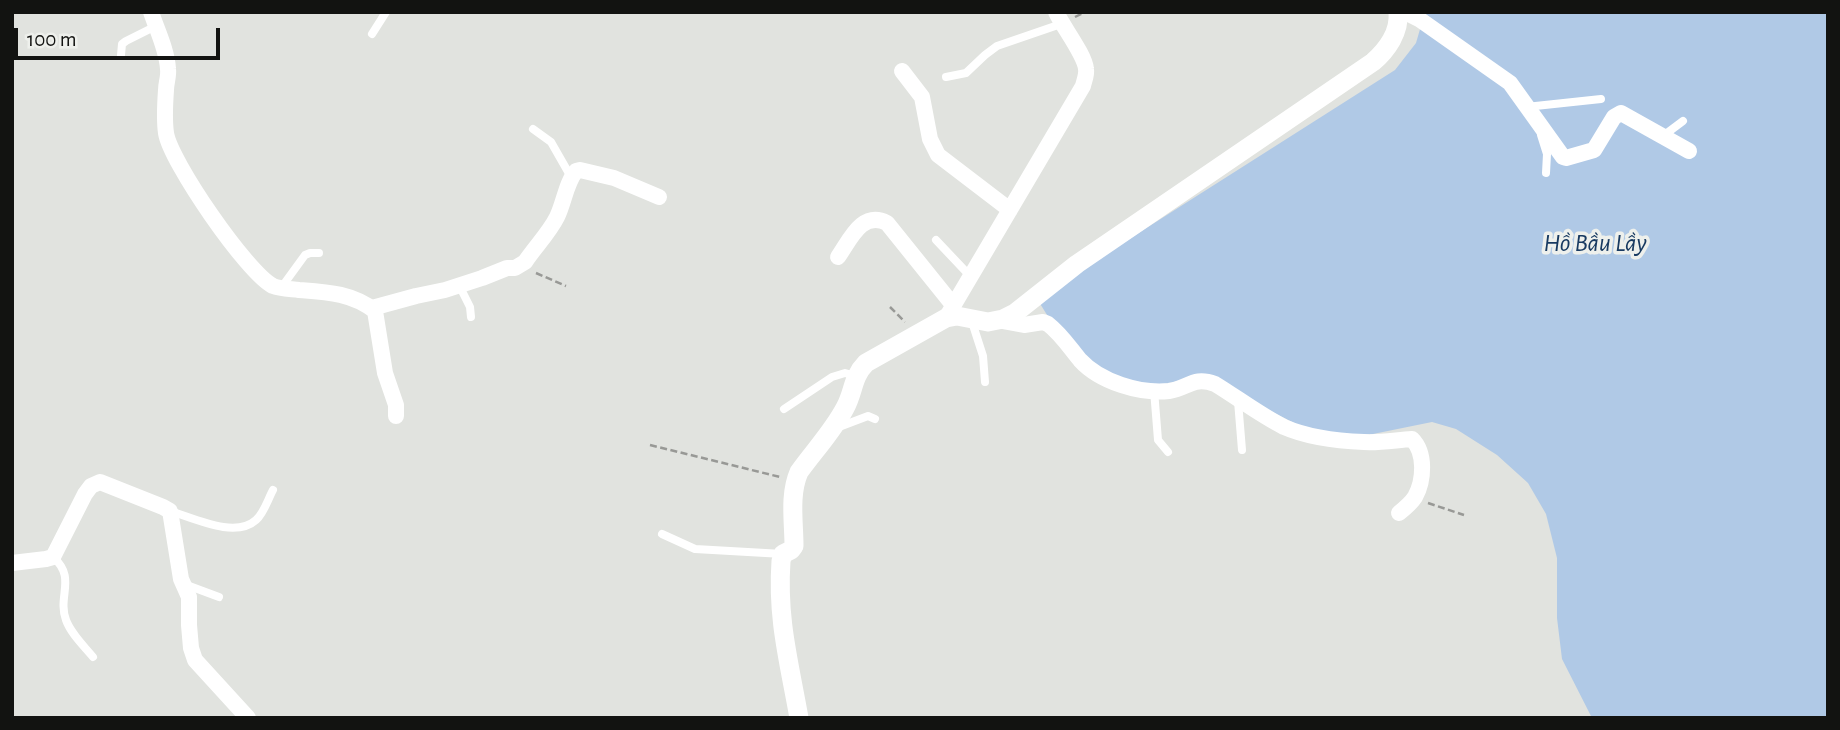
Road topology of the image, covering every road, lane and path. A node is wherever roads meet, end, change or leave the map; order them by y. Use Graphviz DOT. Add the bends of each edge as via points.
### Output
graph roads {
  1 [pos="386,12"];
  2 [pos="1398,12"];
  3 [pos="1412,16"];
  4 [pos="1058,18"];
  5 [pos="154,19"];
  6 [pos="372,34"];
  7 [pos="121,55"];
  8 [pos="902,71"];
  9 [pos="946,77"];
  10 [pos="1601,99"];
  11 [pos="1531,113"];
  12 [pos="1683,121"];
  13 [pos="533,130"];
  14 [pos="1663,136"];
  15 [pos="1689,151"];
  16 [pos="1545,173"];
  17 [pos="571,177"];
  18 [pos="659,197"];
  19 [pos="1010,210"];
  20 [pos="936,240"];
  21 [pos="319,253"];
  22 [pos="838,257"];
  23 [pos="520,266"];
  24 [pos="971,277"];
  25 [pos="459,285"];
  26 [pos="566,286"];
  27 [pos="281,288"];
  28 [pos="890,307"];
  29 [pos="372,309"];
  30 [pos="950,312"];
  31 [pos="471,317"];
  32 [pos="971,319"];
  33 [pos="997,320"];
  34 [pos="918,334"];
  35 [pos="856,376"];
  36 [pos="985,382"];
  37 [pos="1154,390"];
  38 [pos="1238,399"];
  39 [pos="784,409"];
  40 [pos="396,416"];
  41 [pos="875,419"];
  42 [pos="832,430"];
  43 [pos="650,445"];
  44 [pos="1242,450"];
  45 [pos="1168,452"];
  46 [pos="795,480"];
  47 [pos="273,490"];
  48 [pos="1414,499"];
  49 [pos="170,511"];
  50 [pos="1399,513"];
  51 [pos="1464,515"];
  52 [pos="662,534"];
  53 [pos="783,555"];
  54 [pos="53,557"];
  55 [pos="12,563"];
  56 [pos="184,584"];
  57 [pos="219,597"];
  58 [pos="93,657"];
  59 [pos="248,718"];
  60 [pos="799,718"];
  1 -- 6 [label="lane"];
  2 -- 33 [label="street" via="1394,35 1373,62 1077,264 1016,313"];
  3 -- 11 [label="street" via="1510,83"];
  4 -- 9 [label="lane" via="997,46 966,74"];
  4 -- 19 [label="street" via="1083,58 1086,76"];
  5 -- 7 [label="lane" via="122,44"];
  5 -- 27 [label="street" via="168,65 165,114 171,147 221,229 254,271"];
  8 -- 19 [label="street" via="922,97 938,155"];
  10 -- 11 [label="lane"];
  11 -- 14 [label="street" via="1566,158 1594,150 1620,113"];
  11 -- 16 [label="lane" via="1546,148"];
  12 -- 14 [label="lane"];
  13 -- 17 [label="lane" via="551,142"];
  14 -- 15 [label="street"];
  17 -- 18 [label="street" via="580,170"];
  17 -- 23 [label="street" via="557,217"];
  19 -- 24 [label="street"];
  20 -- 24 [label="lane"];
  21 -- 27 [label="lane" via="305,255"];
  22 -- 30 [label="street" via="859,226 870,219 881,220"];
  23 -- 25 [label="street"];
  23 -- 26 [label="path"];
  24 -- 30 [label="street"];
  25 -- 29 [label="street"];
  25 -- 31 [label="lane"];
  27 -- 29 [label="street" via="332,292"];
  28 -- 34 [label="path"];
  29 -- 40 [label="street"];
  30 -- 32 [label="street"];
  30 -- 34 [label="street"];
  32 -- 33 [label="street"];
  32 -- 36 [label="lane" via="983,356"];
  33 -- 37 [label="street" via="1048,324 1098,376 1115,384"];
  34 -- 35 [label="street" via="866,363"];
  35 -- 39 [label="lane" via="832,377"];
  35 -- 42 [label="street"];
  37 -- 38 [label="street" via="1206,381"];
  37 -- 45 [label="lane" via="1158,440"];
  38 -- 44 [label="lane"];
  38 -- 48 [label="street" via="1287,428 1308,434 1366,442 1412,439 1419,449 1422,475"];
  41 -- 42 [label="lane" via="868,416"];
  42 -- 46 [label="street"];
  43 -- 46 [label="path"];
  46 -- 53 [label="street" via="794,546"];
  47 -- 49 [label="lane" via="260,516 243,527 230,529"];
  48 -- 50 [label="street"];
  48 -- 51 [label="path"];
  49 -- 54 [label="street" via="100,482 85,494"];
  49 -- 56 [label="street"];
  52 -- 53 [label="lane" via="695,549"];
  53 -- 60 [label="street" via="780,611"];
  54 -- 55 [label="street"];
  54 -- 58 [label="lane" via="65,573 67,624"];
  56 -- 57 [label="lane"];
  56 -- 59 [label="street" via="195,660"];
}
